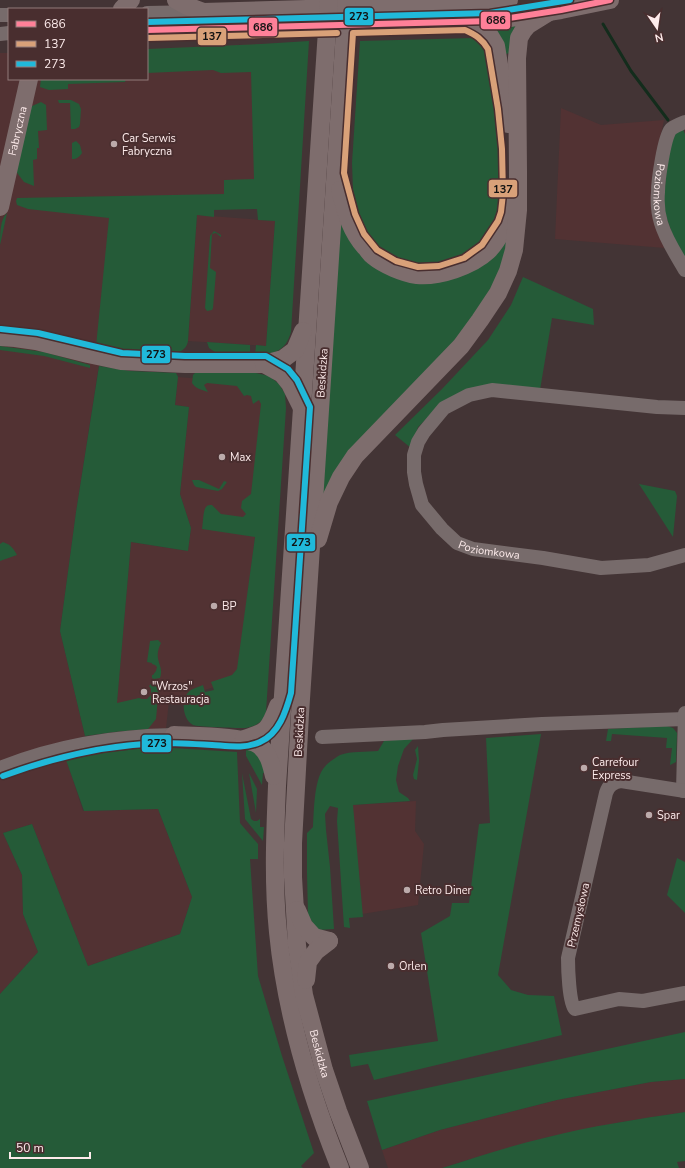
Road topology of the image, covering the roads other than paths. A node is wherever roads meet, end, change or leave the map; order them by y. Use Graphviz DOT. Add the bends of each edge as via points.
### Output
graph roads {
  1 [pos="131,0"];
  2 [pos="176,0"];
  3 [pos="329,0"];
  4 [pos="347,0"];
  5 [pos="509,0"];
  6 [pos="610,0"];
  7 [pos="481,2"];
  8 [pos="123,8"];
  9 [pos="203,12"];
  10 [pos="549,12"];
  11 [pos="148,13"];
  12 [pos="467,22"];
  13 [pos="148,30"];
  14 [pos="29,80"];
  15 [pos="685,122"];
  16 [pos="336,174"];
  17 [pos="0,207"];
  18 [pos="685,270"];
  19 [pos="307,321"];
  20 [pos="0,337"];
  21 [pos="264,364"];
  22 [pos="302,407"];
  23 [pos="685,408"];
  24 [pos="685,555"];
  25 [pos="309,570"];
  26 [pos="283,692"];
  27 [pos="685,717"];
  28 [pos="174,735"];
  29 [pos="322,737"];
  30 [pos="244,739"];
  31 [pos="0,768"];
  32 [pos="277,786"];
  33 [pos="684,791"];
  34 [pos="294,901"];
  35 [pos="685,993"];
  36 [pos="304,995"];
  37 [pos="340,1168"];
  38 [pos="360,1168"];
  1 -- 8 [label="main road"];
  2 -- 9 [label="main road"];
  3 -- 19 [label="main road, Beskidzka"];
  4 -- 16 [label="main road, Beskidzka"];
  5 -- 7 [label="main road"];
  6 -- 10 [label="main road"];
  7 -- 9 [label="main road"];
  9 -- 11 [label="street"];
  10 -- 12 [label="main road"];
  10 -- 25 [label="main road" via="528,25 519,38 518,210 514,250 508,271 498,293 461,346 356,456 341,477 329,502"];
  12 -- 13 [label="main road"];
  12 -- 16 [label="main road" via="490,36 496,46 506,108 511,194 509,214 488,251 468,265 440,274 417,275 393,268 372,256 357,238 347,217"];
  14 -- 17 [label="main road, Fabryczna"];
  15 -- 18 [label="street, Poziomkowa" via="668,134 658,191 658,207 666,238"];
  16 -- 25 [label="main road, Beskidzka"];
  19 -- 21 [label="main road" via="295,350 283,359"];
  19 -- 22 [label="main road, Beskidzka"];
  20 -- 21 [label="main road" via="43,343 121,360"];
  21 -- 22 [label="main road" via="282,374"];
  22 -- 26 [label="main road, Beskidzka"];
  23 -- 24 [label="street, Poziomkowa" via="492,390 469,395 444,408 424,432 414,455 417,492 422,504 457,543 473,549 601,568 649,565"];
  25 -- 34 [label="main road, Beskidzka" via="293,843"];
  26 -- 30 [label="main road" via="267,730"];
  26 -- 32 [label="main road, Beskidzka"];
  27 -- 29 [label="street, Przemysłowa"];
  27 -- 33 [label="street, Przemysłowa"];
  28 -- 30 [label="main road"];
  28 -- 31 [label="street" via="125,738 63,748"];
  30 -- 32 [label="main road" via="259,744 269,756"];
  32 -- 37 [label="main road, Beskidzka" via="274,877 283,972 297,1040 309,1082"];
  33 -- 35 [label="street, Przemysłowa" via="620,781 609,787 568,958 568,972 572,1004 576,1009 619,999 643,1001"];
  34 -- 36 [label="main road, Beskidzka"];
  34 -- 36 [label="main road" via="304,926 314,937 329,941 316,951 308,962"];
  36 -- 38 [label="main road, Beskidzka" via="324,1070"];
}
